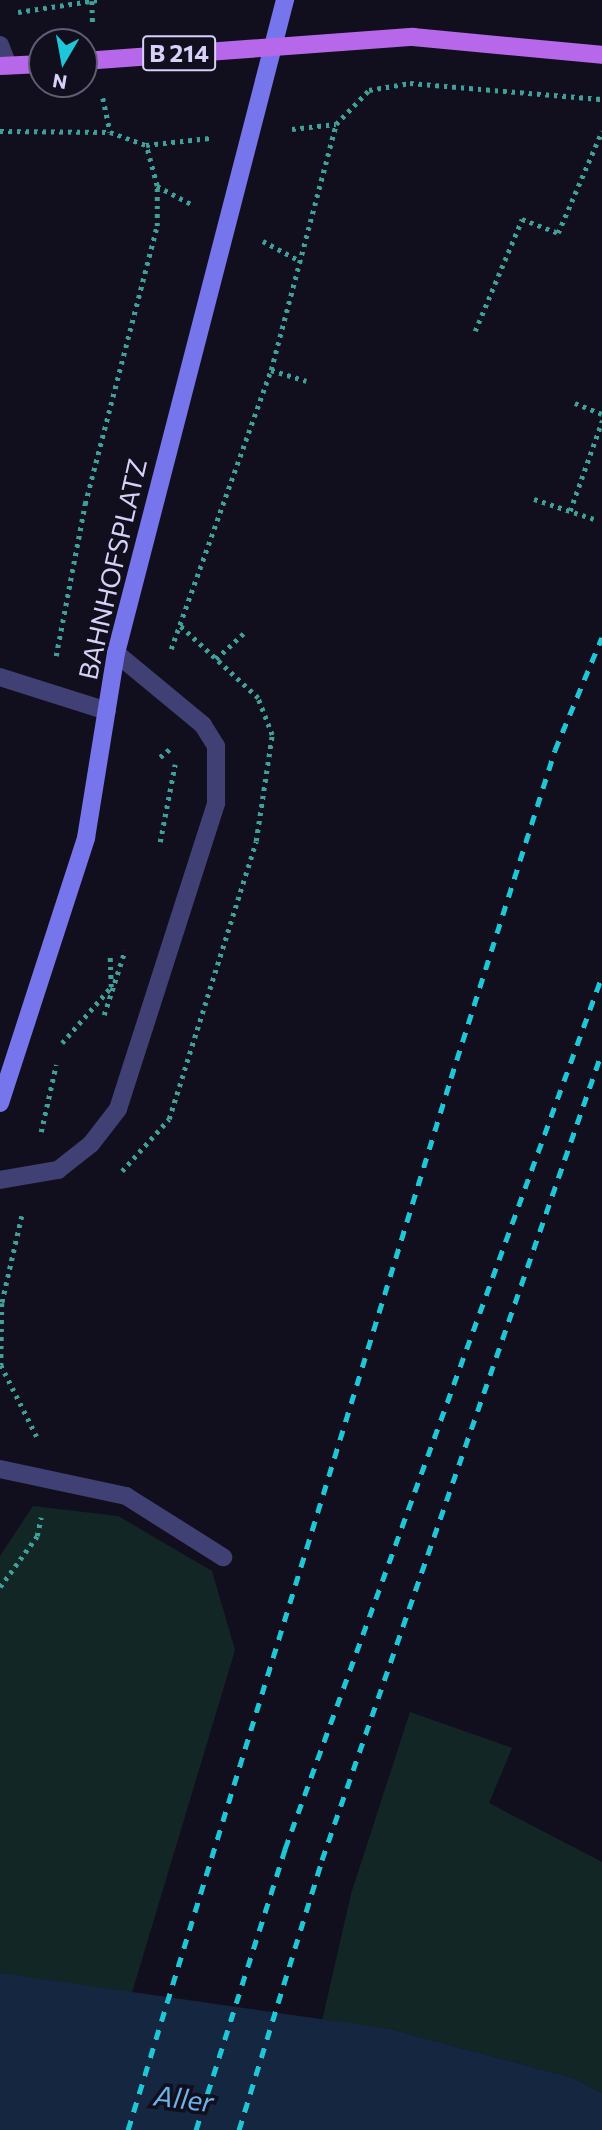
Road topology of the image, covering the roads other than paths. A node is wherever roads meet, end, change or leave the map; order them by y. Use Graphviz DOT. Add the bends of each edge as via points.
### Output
graph roads {
  1 [pos="285,0"];
  2 [pos="0,45"];
  3 [pos="275,45"];
  4 [pos="602,55"];
  5 [pos="98,60"];
  6 [pos="28,65"];
  7 [pos="4,66"];
  8 [pos="116,653"];
  9 [pos="0,677"];
  10 [pos="107,710"];
  11 [pos="0,1103"];
  12 [pos="0,1180"];
  13 [pos="0,1469"];
  14 [pos="223,1558"];
  1 -- 3 [label="street, BAHNHOFSPLATZ"];
  2 -- 7 [label="street"];
  3 -- 4 [label="main road, B 214" via="413,37"];
  3 -- 5 [label="main road, B 214"];
  3 -- 8 [label="street, BAHNHOFSPLATZ"];
  6 -- 7 [label="main road"];
  8 -- 10 [label="street, BAHNHOFSPLATZ"];
  8 -- 12 [label="street" via="202,725 216,746 216,803 118,1109 91,1144 58,1170"];
  9 -- 10 [label="street"];
  10 -- 11 [label="street, BAHNHOFSPLATZ" via="86,838"];
  13 -- 14 [label="street" via="127,1496"];
}
